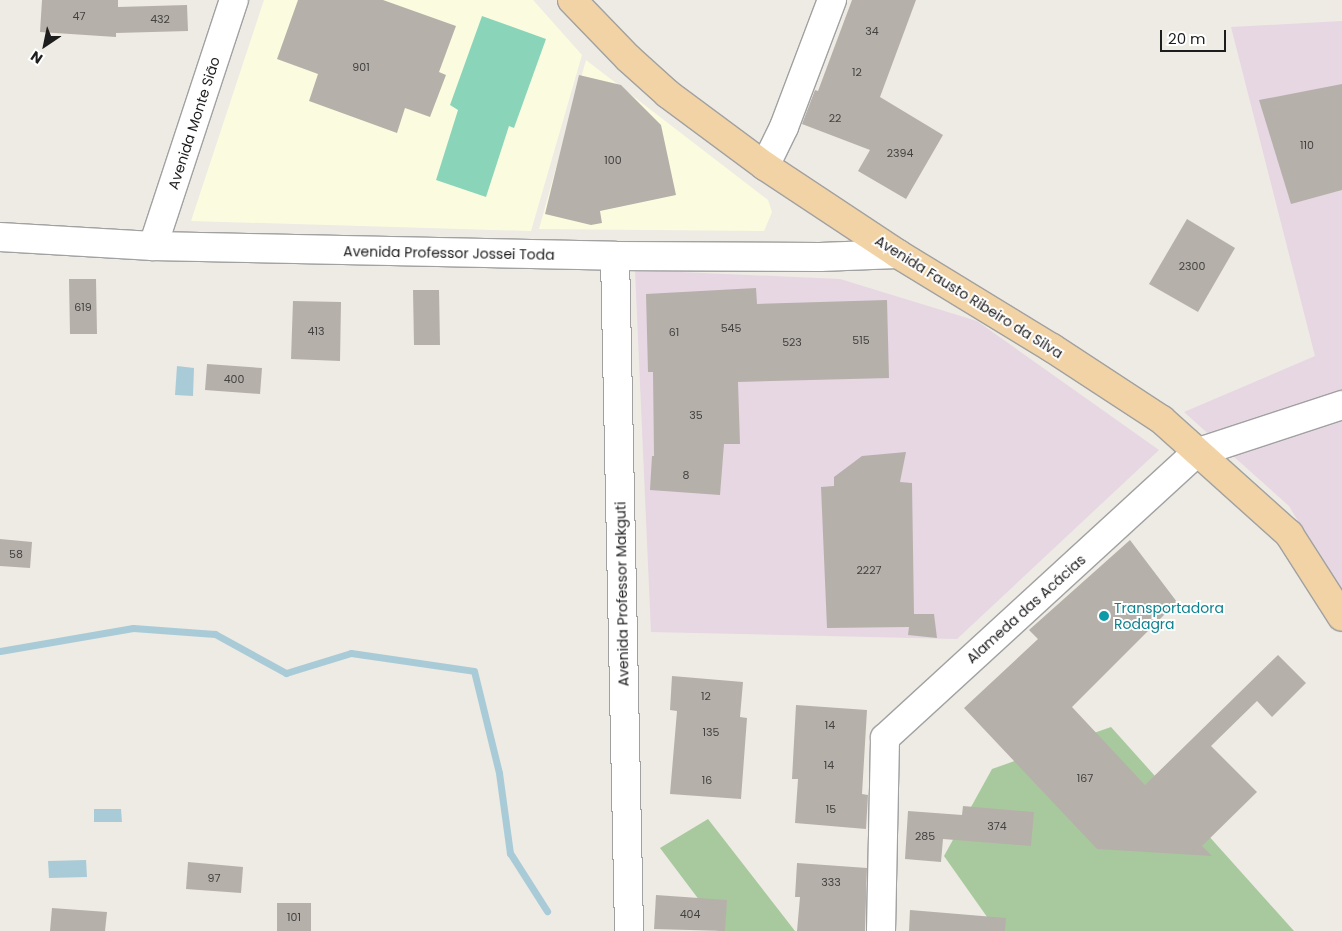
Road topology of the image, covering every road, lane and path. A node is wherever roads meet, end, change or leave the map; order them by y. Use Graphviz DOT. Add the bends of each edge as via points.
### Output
graph roads {
  1 [pos="234,0"];
  2 [pos="572,0"];
  3 [pos="832,0"];
  4 [pos="765,166"];
  5 [pos="0,237"];
  6 [pos="153,246"];
  7 [pos="898,254"];
  8 [pos="615,256"];
  9 [pos="1342,405"];
  10 [pos="1196,453"];
  11 [pos="1342,617"];
  12 [pos="629,931"];
  13 [pos="881,931"];
  1 -- 6 [label="street, Avenida Monte Sião"];
  2 -- 4 [label="main road, Avenida Fausto Ribeiro da Silva" via="668,94"];
  3 -- 4 [label="street" via="784,127"];
  4 -- 7 [label="main road, Avenida Fausto Ribeiro da Silva"];
  5 -- 6 [label="street, Avenida Professor Jossei Toda"];
  6 -- 8 [label="street, Avenida Professor Jossei Toda"];
  7 -- 8 [label="street, Avenida Professor Jossei Toda"];
  7 -- 10 [label="main road, Avenida Fausto Ribeiro da Silva" via="1162,420"];
  8 -- 12 [label="street, Avenida Professor Makguti"];
  9 -- 10 [label="street, Alameda das Acácias"];
  10 -- 11 [label="main road, Avenida Fausto Ribeiro da Silva" via="1289,534"];
  10 -- 13 [label="street, Alameda das Acácias" via="885,738"];
}
